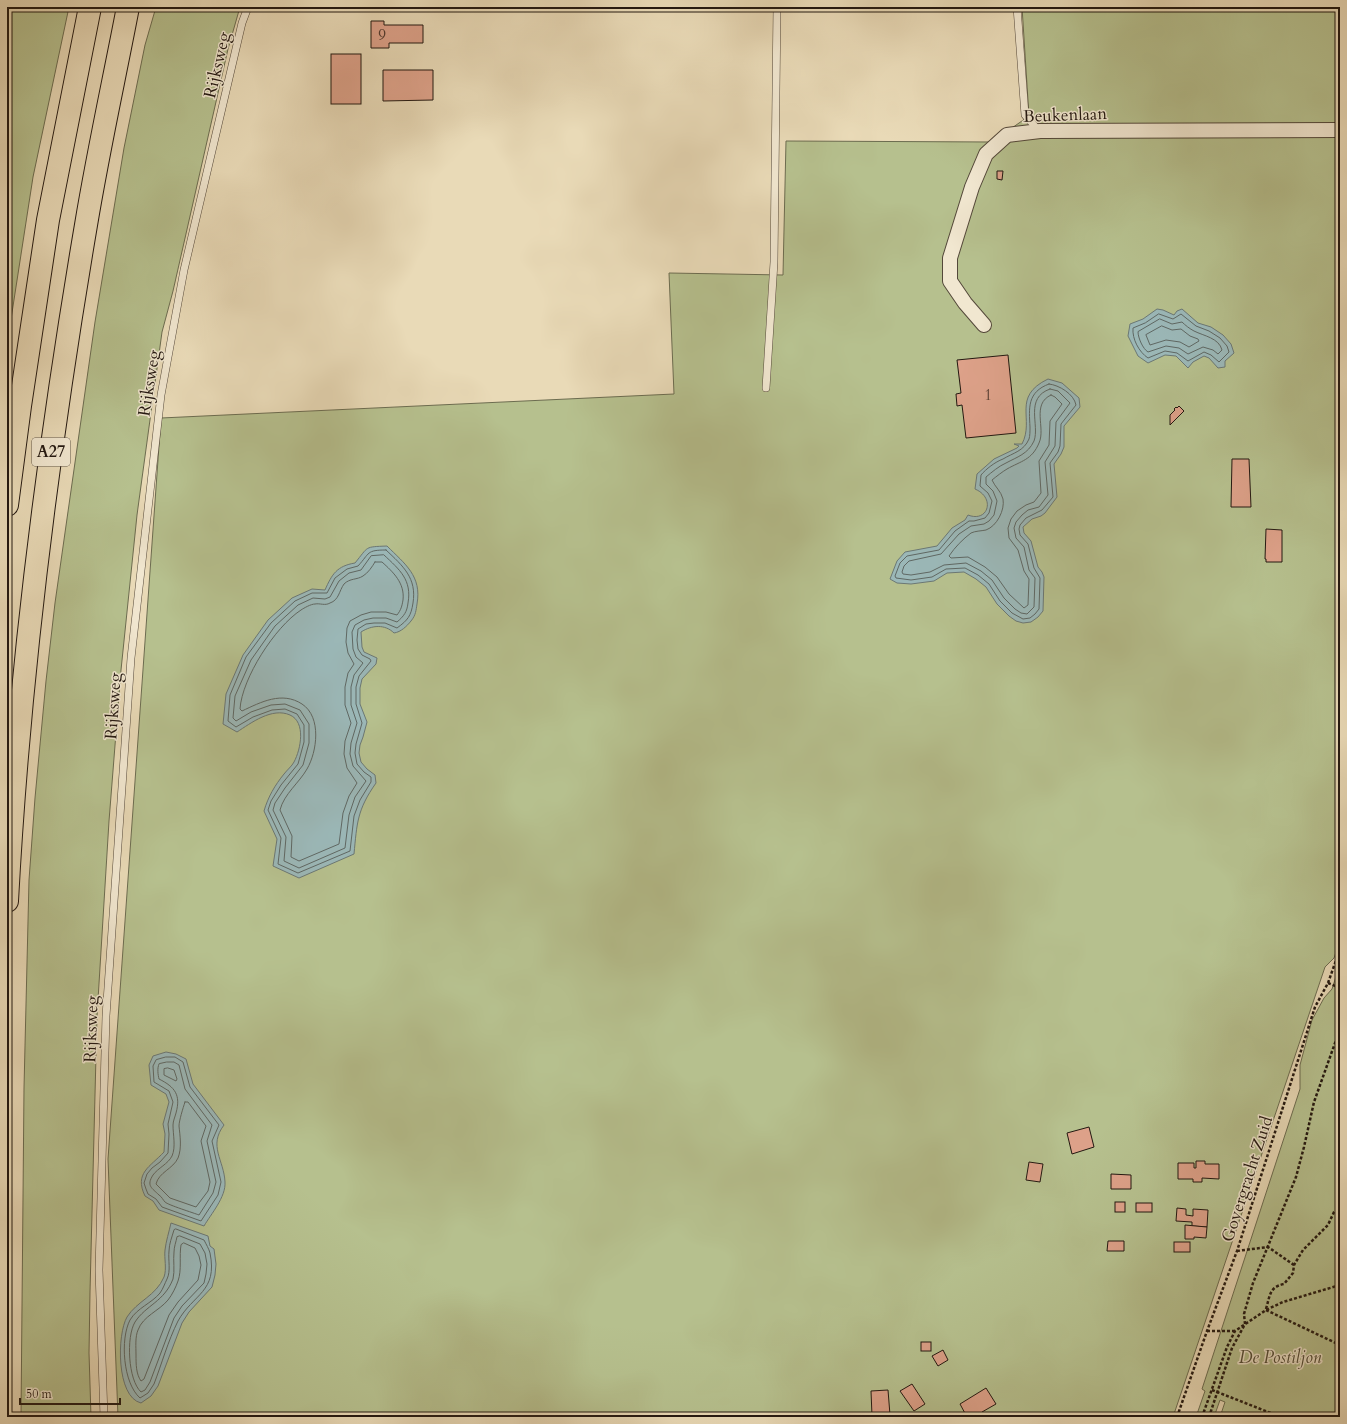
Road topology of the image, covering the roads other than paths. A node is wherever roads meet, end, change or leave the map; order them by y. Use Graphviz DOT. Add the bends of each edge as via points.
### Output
graph roads {
  1 [pos="90,7"];
  2 [pos="128,7"];
  3 [pos="248,7"];
  4 [pos="777,7"];
  5 [pos="1017,7"];
  6 [pos="1340,130"];
  7 [pos="1040,131"];
  8 [pos="984,325"];
  9 [pos="766,388"];
  10 [pos="7,505"];
  11 [pos="7,901"];
  12 [pos="104,1417"];
  1 -- 10 [label="highway, A27" via="48,220"];
  2 -- 11 [label="highway, A27" via="86,224 34,581 15,771"];
  3 -- 12 [label="lane, Rijksweg" via="242,23 184,270 161,395 131,658 106,1016 99,1270"];
  4 -- 9 [label="lane" via="774,262"];
  5 -- 7 [label="lane" via="1025,115"];
  6 -- 7 [label="street, Beukenlaan"];
  7 -- 8 [label="street, Beukenlaan" via="1007,135 986,154 972,187 950,258 950,281"];
}
